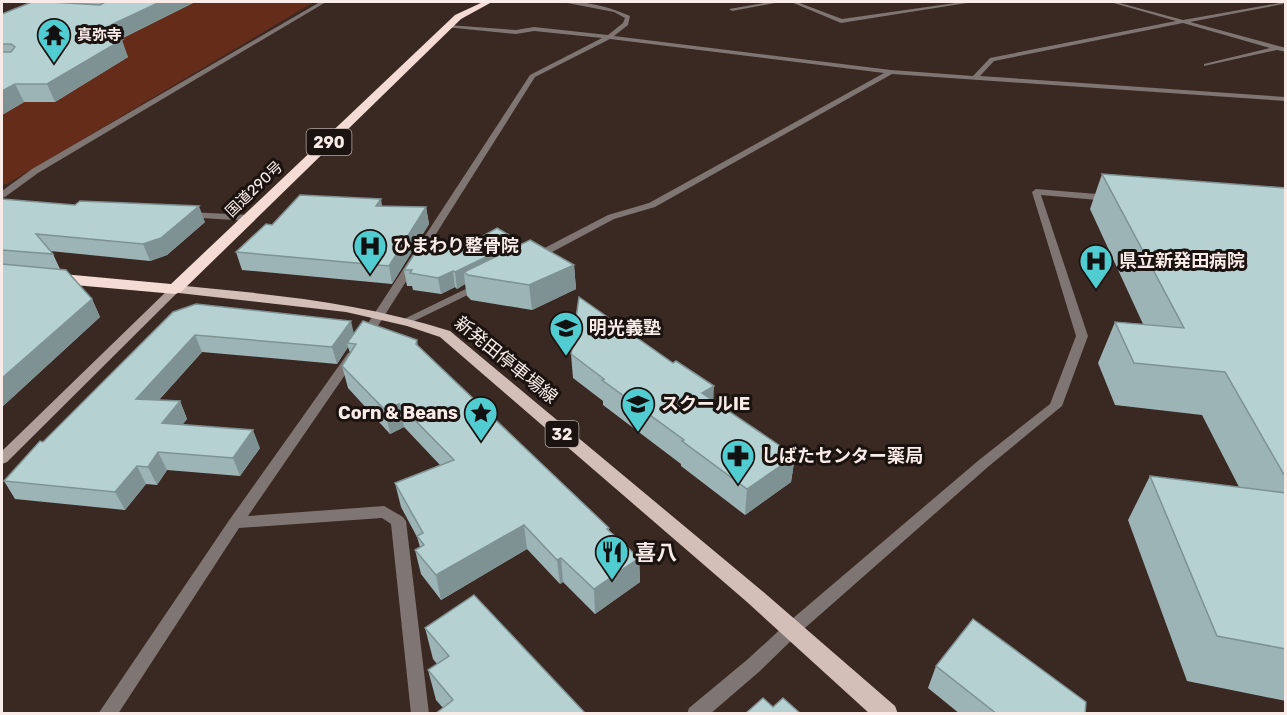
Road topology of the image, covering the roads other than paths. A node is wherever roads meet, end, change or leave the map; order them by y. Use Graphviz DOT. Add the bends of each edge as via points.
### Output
graph roads {
  1 [pos="323,2"];
  2 [pos="488,2"];
  3 [pos="565,2"];
  4 [pos="777,2"];
  5 [pos="794,2"];
  6 [pos="970,2"];
  7 [pos="1112,2"];
  8 [pos="1283,2"];
  9 [pos="732,9"];
  10 [pos="1184,22"];
  11 [pos="448,27"];
  12 [pos="609,37"];
  13 [pos="1283,48"];
  14 [pos="1206,65"];
  15 [pos="891,72"];
  16 [pos="973,79"];
  17 [pos="1286,99"];
  18 [pos="2,195"];
  19 [pos="1119,198"];
  20 [pos="178,214"];
  21 [pos="249,218"];
  22 [pos="529,260"];
  23 [pos="37,277"];
  24 [pos="488,281"];
  25 [pos="175,289"];
  26 [pos="380,315"];
  27 [pos="408,320"];
  28 [pos="2,459"];
  29 [pos="235,523"];
  30 [pos="791,630"];
  31 [pos="107,714"];
  32 [pos="420,714"];
  33 [pos="696,714"];
  34 [pos="887,714"];
  1 -- 18 [label="street" via="35,171"];
  2 -- 11 [label="highway, 国道290号 / 290"];
  3 -- 12 [label="street" via="616,10 628,17 626,24"];
  4 -- 9 [label="street"];
  5 -- 6 [label="street" via="841,21"];
  7 -- 10 [label="street"];
  8 -- 10 [label="street"];
  10 -- 13 [label="street"];
  10 -- 16 [label="street" via="992,59"];
  11 -- 12 [label="street" via="516,32 534,29"];
  11 -- 21 [label="highway, 国道290号 / 290"];
  12 -- 15 [label="street"];
  12 -- 26 [label="street" via="532,76"];
  13 -- 14 [label="street"];
  15 -- 16 [label="street"];
  15 -- 22 [label="street" via="652,205 611,217"];
  16 -- 17 [label="street"];
  19 -- 30 [label="street" via="1036,192 1082,336 1056,406"];
  20 -- 21 [label="street"];
  21 -- 25 [label="highway, 国道290号 / 290"];
  23 -- 25 [label="highway"];
  24 -- 27 [label="street"];
  25 -- 26 [label="main road, 新発田停車場線 / 32" via="354,308"];
  25 -- 28 [label="street"];
  26 -- 27 [label="main road, 新発田停車場線 / 32"];
  26 -- 29 [label="street"];
  27 -- 30 [label="main road, 新発田停車場線 / 32" via="445,334"];
  29 -- 31 [label="street"];
  29 -- 32 [label="street" via="384,512 398,521"];
  30 -- 33 [label="street"];
  30 -- 34 [label="main road, 新発田停車場線 / 32"];
}
